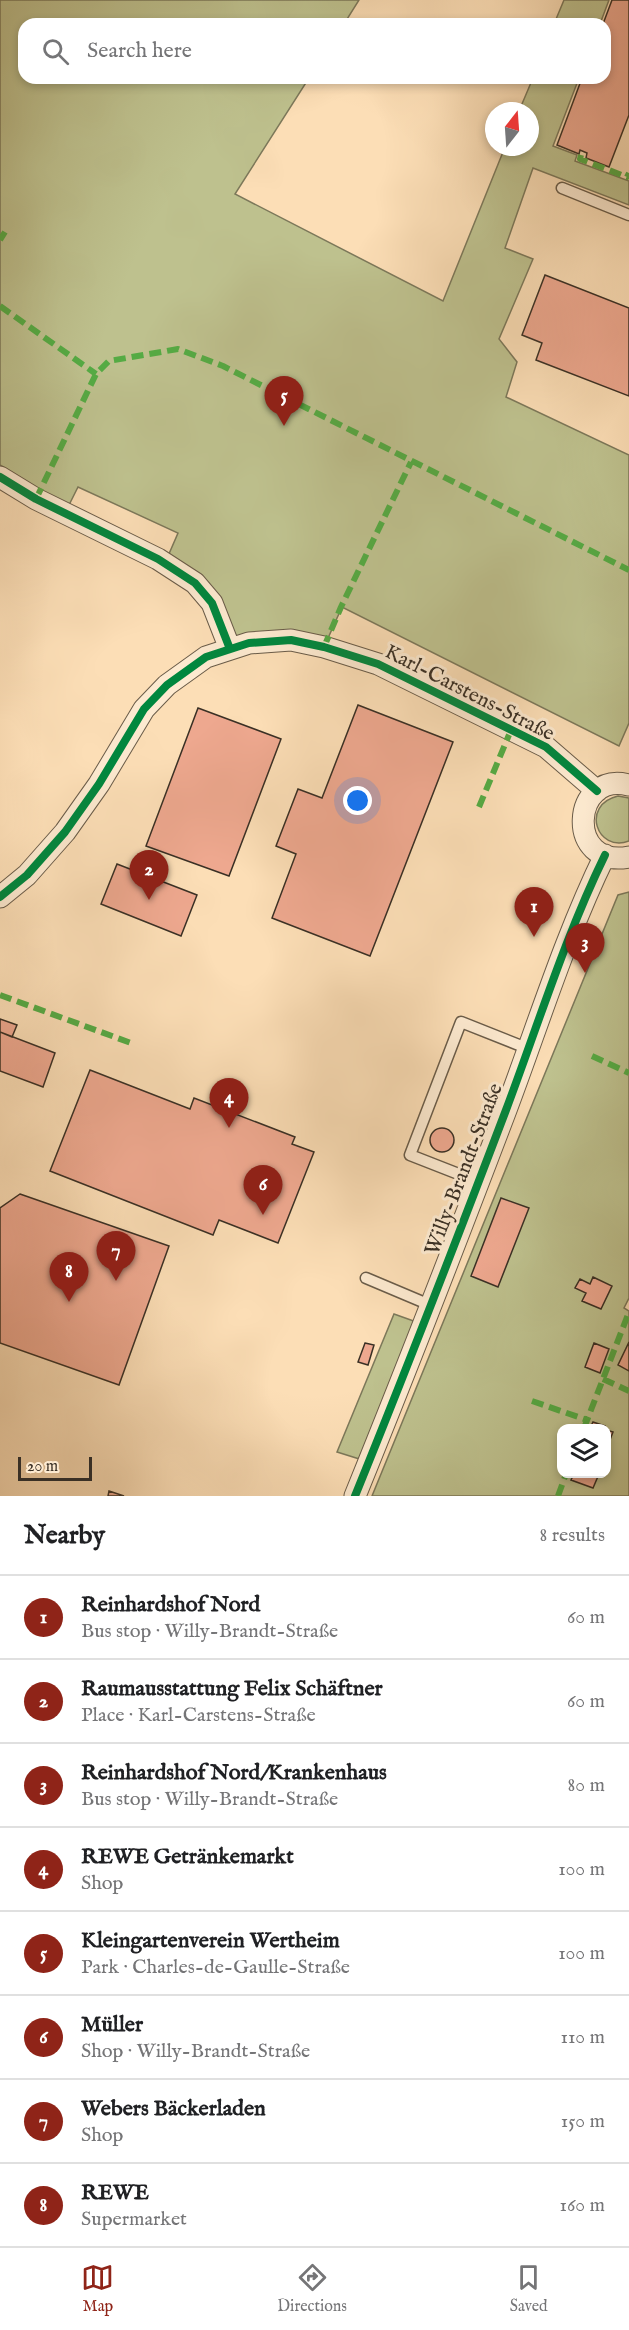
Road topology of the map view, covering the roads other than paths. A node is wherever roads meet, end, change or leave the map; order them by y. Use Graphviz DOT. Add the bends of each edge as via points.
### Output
graph roads {
  1 [pos="562,188"];
  2 [pos="629,215"];
  3 [pos="0,477"];
  4 [pos="230,649"];
  5 [pos="629,785"];
  6 [pos="597,791"];
  7 [pos="605,855"];
  8 [pos="629,857"];
  9 [pos="0,897"];
  10 [pos="529,1049"];
  11 [pos="479,1182"];
  12 [pos="366,1278"];
  13 [pos="430,1305"];
  14 [pos="355,1496"];
  1 -- 2 [label="lane"];
  3 -- 4 [label="street" via="158,559 195,583 212,603"];
  4 -- 6 [label="street, Karl-Carstens-Straße" via="249,643 291,640 378,664 546,747"];
  4 -- 9 [label="street, Karl-Carstens-Straße" via="206,657 167,685 144,709 65,832 27,875"];
  5 -- 6 [label="street" via="613,784"];
  6 -- 7 [label="street" via="584,809 583,828 591,846"];
  7 -- 8 [label="street"];
  7 -- 10 [label="street, Willy-Brandt-Straße" via="566,944"];
  10 -- 11 [label="street, Willy-Brandt-Straße"];
  10 -- 11 [label="lane" via="461,1022 410,1155"];
  11 -- 13 [label="street, Willy-Brandt-Straße"];
  12 -- 13 [label="lane"];
  13 -- 14 [label="street, Willy-Brandt-Straße"];
}
